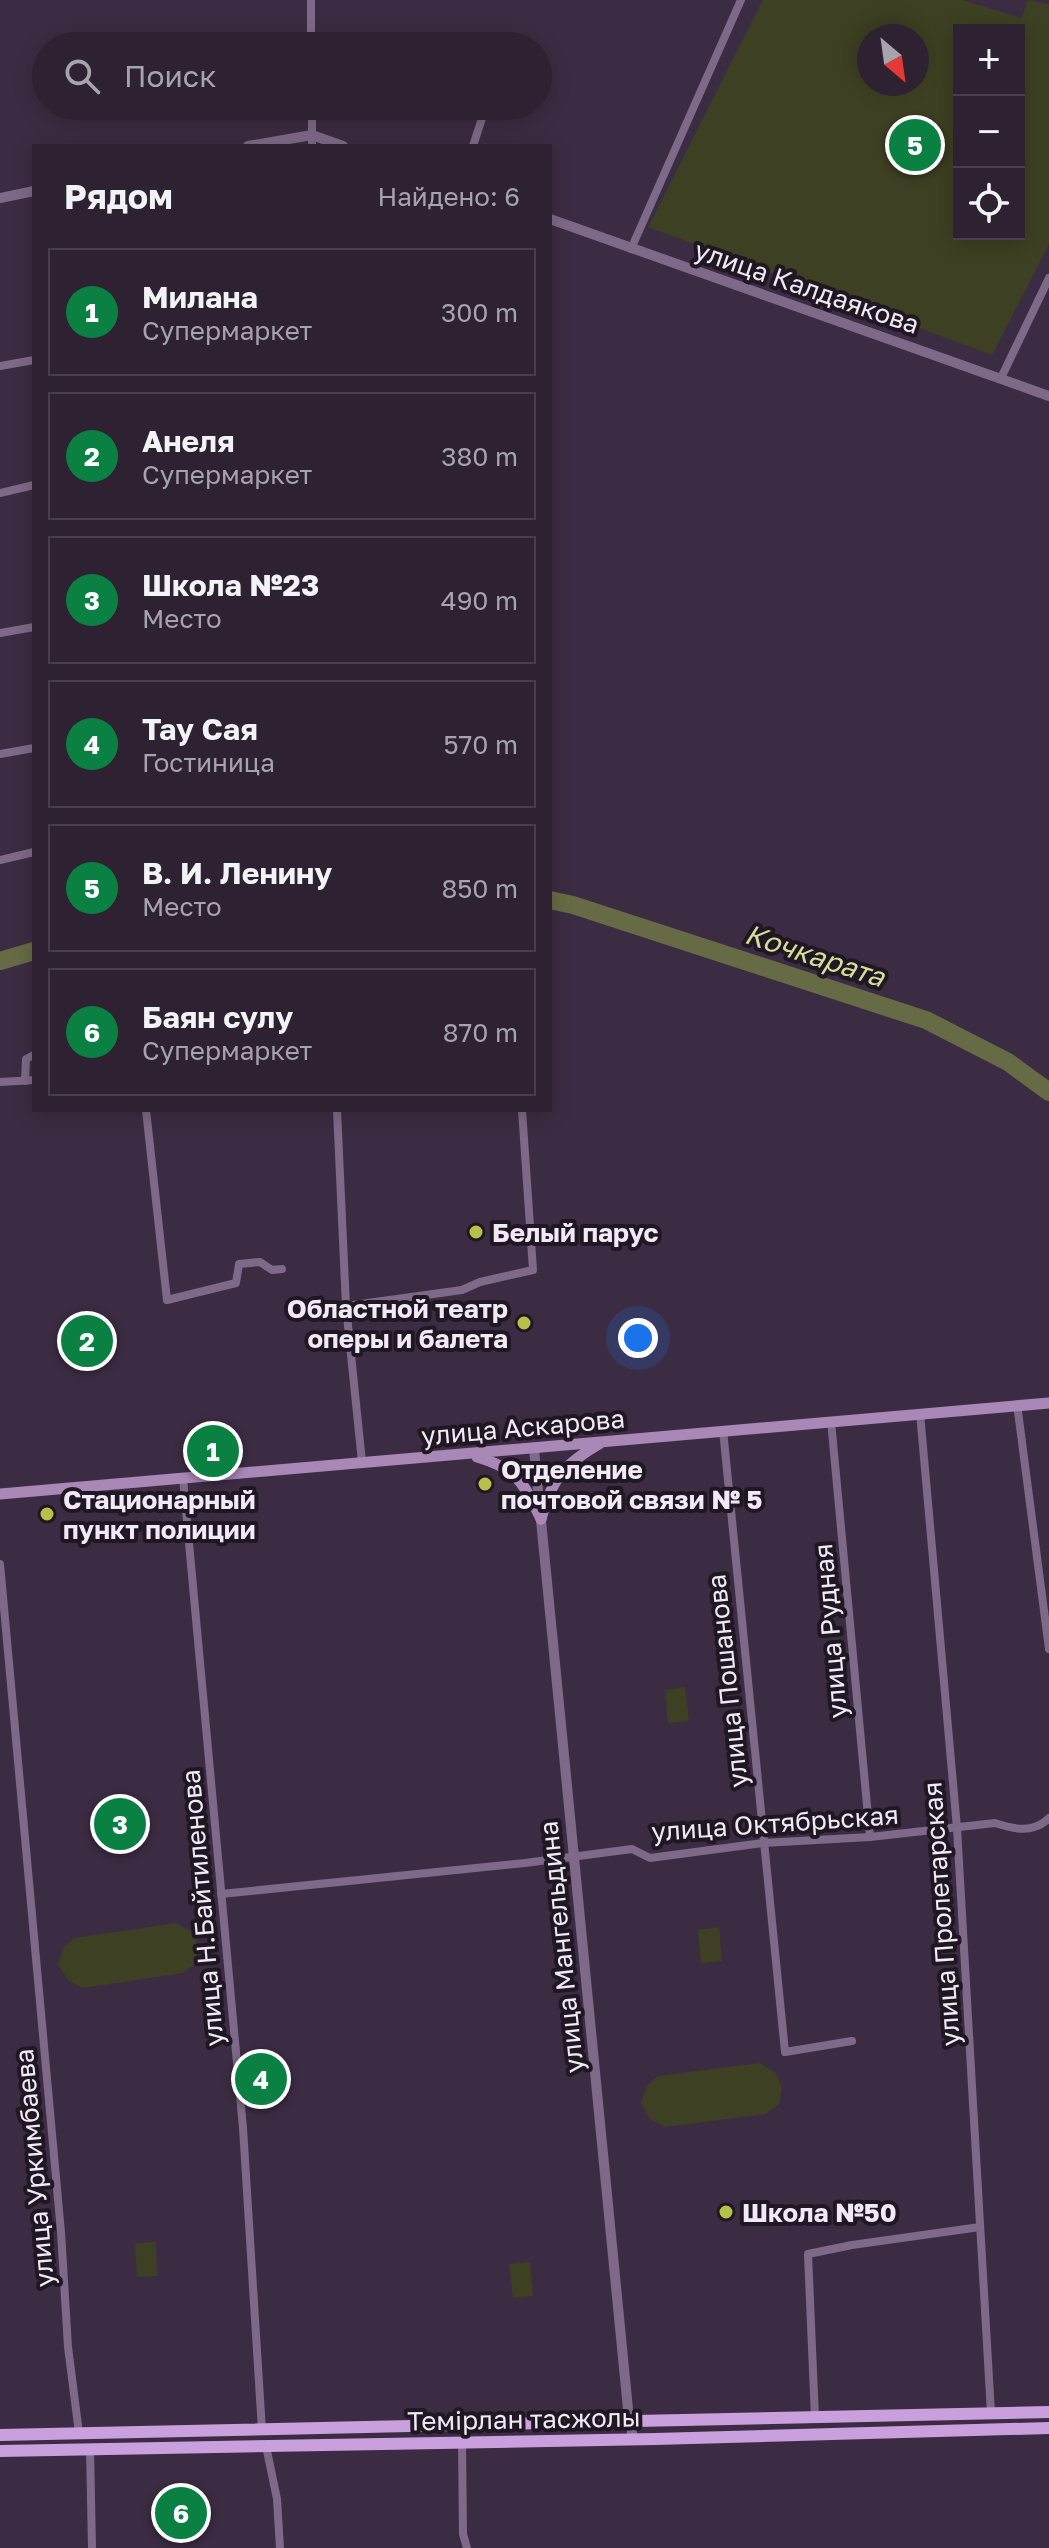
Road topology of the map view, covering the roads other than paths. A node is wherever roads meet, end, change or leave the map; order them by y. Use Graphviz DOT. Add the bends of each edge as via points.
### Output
graph roads {
  1 [pos="311,0"];
  2 [pos="741,0"];
  3 [pos="311,32"];
  4 [pos="312,120"];
  5 [pos="481,120"];
  6 [pos="312,141"];
  7 [pos="274,144"];
  8 [pos="474,144"];
  9 [pos="32,191"];
  10 [pos="0,198"];
  11 [pos="552,220"];
  12 [pos="631,249"];
  13 [pos="1049,278"];
  14 [pos="32,360"];
  15 [pos="0,366"];
  16 [pos="1001,378"];
  17 [pos="1049,396"];
  18 [pos="32,485"];
  19 [pos="0,493"];
  20 [pos="32,627"];
  21 [pos="0,633"];
  22 [pos="32,748"];
  23 [pos="0,754"];
  24 [pos="32,852"];
  25 [pos="0,860"];
  26 [pos="32,1056"];
  27 [pos="29,1080"];
  28 [pos="0,1082"];
  29 [pos="146,1112"];
  30 [pos="337,1112"];
  31 [pos="522,1112"];
  32 [pos="282,1269"];
  33 [pos="346,1306"];
  34 [pos="1049,1403"];
  35 [pos="1017,1404"];
  36 [pos="920,1413"];
  37 [pos="831,1421"];
  38 [pos="723,1430"];
  39 [pos="603,1442"];
  40 [pos="534,1449"];
  41 [pos="469,1454"];
  42 [pos="362,1462"];
  43 [pos="183,1478"];
  44 [pos="0,1494"];
  45 [pos="541,1519"];
  46 [pos="0,1564"];
  47 [pos="1049,1649"];
  48 [pos="1047,1820"];
  49 [pos="957,1828"];
  50 [pos="870,1837"];
  51 [pos="763,1843"];
  52 [pos="575,1856"];
  53 [pos="221,1894"];
  54 [pos="852,2041"];
  55 [pos="980,2227"];
  56 [pos="1049,2412"];
  57 [pos="991,2413"];
  58 [pos="815,2418"];
  59 [pos="630,2422"];
  60 [pos="1049,2428"];
  61 [pos="262,2430"];
  62 [pos="79,2433"];
  63 [pos="0,2435"];
  64 [pos="633,2439"];
  65 [pos="462,2443"];
  66 [pos="266,2446"];
  67 [pos="90,2449"];
  68 [pos="0,2451"];
  69 [pos="92,2548"];
  70 [pos="280,2548"];
  71 [pos="467,2548"];
  1 -- 3 [label="street"];
  2 -- 12 [label="street"];
  4 -- 6 [label="street"];
  5 -- 8 [label="street"];
  6 -- 7 [label="street"];
  9 -- 10 [label="street"];
  11 -- 12 [label="street, улица Калдаякова"];
  12 -- 16 [label="street, улица Калдаякова"];
  13 -- 16 [label="street"];
  14 -- 15 [label="street"];
  16 -- 17 [label="street, улица Калдаякова"];
  18 -- 19 [label="street"];
  20 -- 21 [label="street"];
  22 -- 23 [label="street"];
  24 -- 25 [label="street"];
  26 -- 27 [label="street" via="26,1059"];
  27 -- 28 [label="street"];
  29 -- 32 [label="street" via="167,1300 236,1283 239,1264 260,1262"];
  30 -- 33 [label="street"];
  31 -- 33 [label="street" via="533,1270 462,1290"];
  33 -- 42 [label="street"];
  34 -- 35 [label="main road, улица Аскарова"];
  35 -- 36 [label="main road, улица Аскарова"];
  35 -- 47 [label="street"];
  36 -- 37 [label="main road, улица Аскарова"];
  36 -- 49 [label="street, улица Пролетарская"];
  37 -- 38 [label="main road, улица Аскарова"];
  37 -- 50 [label="street, улица Рудная"];
  38 -- 39 [label="main road, улица Аскарова"];
  38 -- 51 [label="street, улица Пошанова"];
  39 -- 40 [label="main road, улица Аскарова"];
  39 -- 45 [label="main road" via="558,1476"];
  40 -- 41 [label="main road, улица Аскарова"];
  40 -- 45 [label="street, улица Мангельдина"];
  41 -- 42 [label="main road, улица Аскарова"];
  41 -- 45 [label="main road" via="505,1466 518,1477"];
  42 -- 43 [label="main road, улица Аскарова"];
  43 -- 44 [label="main road, улица Аскарова"];
  43 -- 53 [label="street, улица Н.Байтиленова"];
  45 -- 52 [label="street, улица Мангельдина"];
  46 -- 62 [label="street, улица Уркимбаева"];
  48 -- 49 [label="street, улица Октябрьская" via="1030,1829 995,1823"];
  49 -- 50 [label="street, улица Октябрьская"];
  49 -- 55 [label="street, улица Пролетарская"];
  50 -- 51 [label="street, улица Октябрьская"];
  51 -- 52 [label="street, улица Октябрьская" via="650,1858 632,1849"];
  51 -- 54 [label="street, улица Пошанова" via="785,2052"];
  52 -- 53 [label="street, улица Октябрьская"];
  52 -- 59 [label="street, улица Мангельдина"];
  53 -- 61 [label="street, улица Н.Байтиленова" via="243,2128"];
  55 -- 57 [label="street, улица Пролетарская"];
  55 -- 58 [label="street" via="808,2254"];
  56 -- 57 [label="main road, Темірлан тасжолы"];
  57 -- 58 [label="main road, Темірлан тасжолы"];
  58 -- 59 [label="main road, Темірлан тасжолы"];
  59 -- 61 [label="main road, Темірлан тасжолы"];
  59 -- 64 [label="street, улица Мангельдина"];
  60 -- 64 [label="main road, Темірлан тасжолы"];
  61 -- 62 [label="main road, Темірлан тасжолы"];
  62 -- 63 [label="main road, Темірлан тасжолы"];
  64 -- 65 [label="main road, Темірлан тасжолы"];
  65 -- 66 [label="main road, Темірлан тасжолы"];
  65 -- 71 [label="street"];
  66 -- 67 [label="main road, Темірлан тасжолы"];
  66 -- 70 [label="street"];
  67 -- 68 [label="main road, Темірлан тасжолы"];
  67 -- 69 [label="street"];
}
